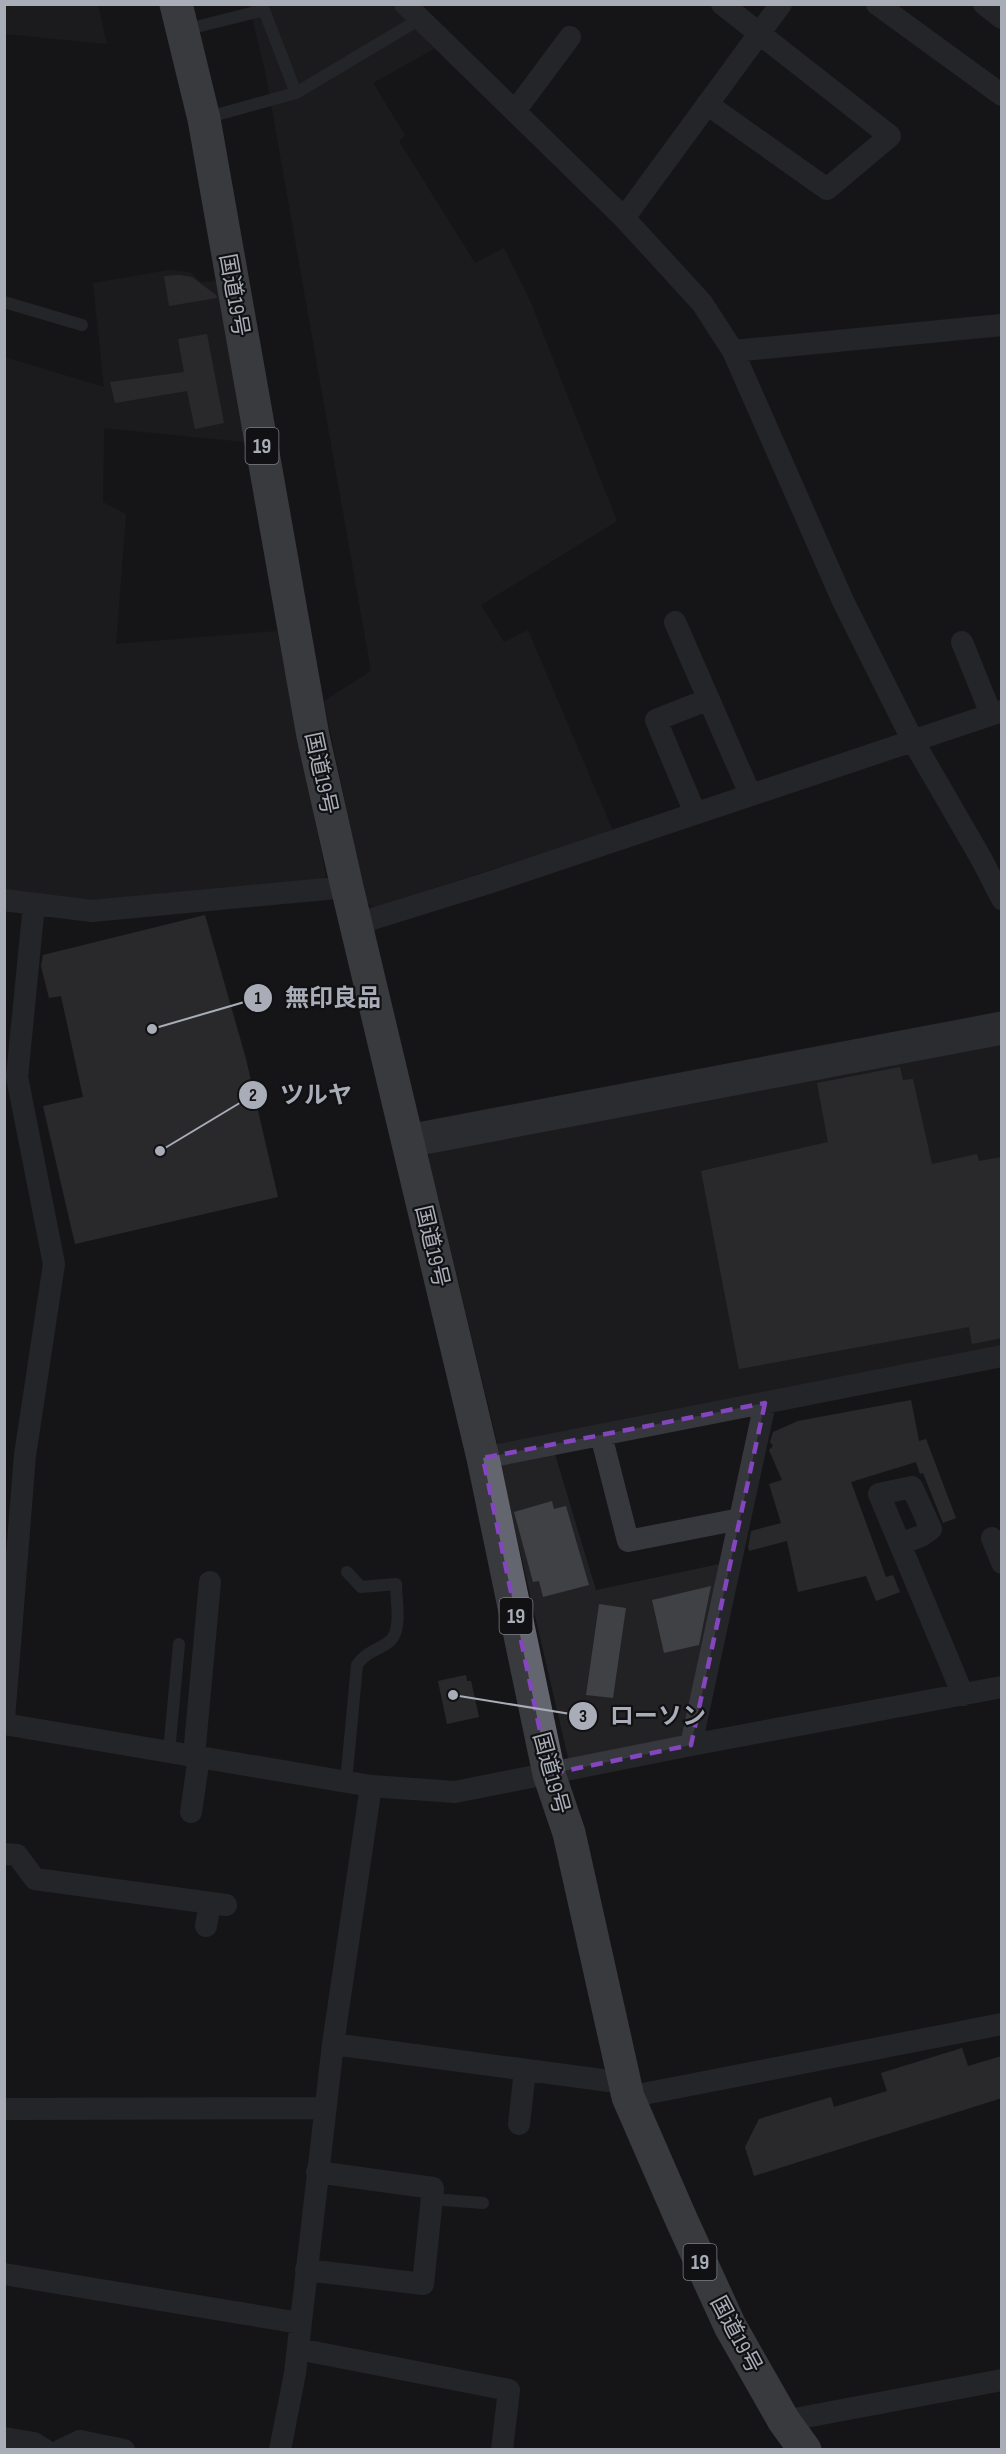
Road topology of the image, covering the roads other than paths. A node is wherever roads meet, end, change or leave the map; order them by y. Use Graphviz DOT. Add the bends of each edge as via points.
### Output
graph roads {
  1 [pos="722,4"];
  2 [pos="781,4"];
  3 [pos="877,4"];
  4 [pos="984,4"];
  5 [pos="413,12"];
  6 [pos="180,17"];
  7 [pos="1002,18"];
  8 [pos="760,34"];
  9 [pos="570,37"];
  10 [pos="296,93"];
  11 [pos="1002,95"];
  12 [pos="707,104"];
  13 [pos="515,111"];
  14 [pos="204,119"];
  15 [pos="624,218"];
  16 [pos="4,302"];
  17 [pos="82,325"];
  18 [pos="1002,325"];
  19 [pos="733,351"];
  20 [pos="675,622"];
  21 [pos="962,642"];
  22 [pos="709,699"];
  23 [pos="996,712"];
  24 [pos="912,740"];
  25 [pos="750,794"];
  26 [pos="695,813"];
  27 [pos="347,887"];
  28 [pos="4,900"];
  29 [pos="1002,900"];
  30 [pos="34,904"];
  31 [pos="356,924"];
  32 [pos="1002,1029"];
  33 [pos="408,1141"];
  34 [pos="1000,1359"];
  35 [pos="765,1403"];
  36 [pos="601,1435"];
  37 [pos="483,1458"];
  38 [pos="14,1469"];
  39 [pos="13,1507"];
  40 [pos="740,1519"];
  41 [pos="992,1538"];
  42 [pos="900,1544"];
  43 [pos="1002,1563"];
  44 [pos="347,1572"];
  45 [pos="210,1582"];
  46 [pos="179,1644"];
  47 [pos="1002,1688"];
  48 [pos="963,1695"];
  49 [pos="4,1722"];
  50 [pos="691,1745"];
  51 [pos="169,1752"];
  52 [pos="197,1756"];
  53 [pos="549,1774"];
  54 [pos="346,1782"];
  55 [pos="371,1786"];
  56 [pos="190,1813"];
  57 [pos="4,1854"];
  58 [pos="206,1926"];
  59 [pos="1002,2024"];
  60 [pos="333,2044"];
  61 [pos="525,2070"];
  62 [pos="627,2088"];
  63 [pos="325,2108"];
  64 [pos="4,2109"];
  65 [pos="519,2124"];
  66 [pos="317,2172"];
  67 [pos="432,2199"];
  68 [pos="483,2203"];
  69 [pos="306,2270"];
  70 [pos="4,2274"];
  71 [pos="300,2322"];
  72 [pos="298,2349"];
  73 [pos="1002,2380"];
  74 [pos="784,2421"];
  75 [pos="4,2438"];
  76 [pos="45,2450"];
  77 [pos="61,2450"];
  78 [pos="124,2450"];
  79 [pos="280,2450"];
  80 [pos="502,2450"];
  81 [pos="805,2450"];
  1 -- 8 [label="street"];
  2 -- 8 [label="street"];
  3 -- 11 [label="street"];
  4 -- 7 [label="street"];
  5 -- 10 [label="lane"];
  5 -- 13 [label="street"];
  6 -- 10 [label="lane" via="264,10"];
  6 -- 14 [label="highway, 国道19号 / 19"];
  8 -- 12 [label="street"];
  8 -- 12 [label="street" via="890,136 827,189"];
  9 -- 13 [label="street"];
  10 -- 14 [label="lane"];
  12 -- 15 [label="street"];
  13 -- 15 [label="street"];
  14 -- 27 [label="highway, 国道19号 / 19" via="313,736"];
  15 -- 19 [label="street" via="702,303"];
  16 -- 17 [label="lane"];
  18 -- 19 [label="street"];
  19 -- 24 [label="street" via="843,601"];
  20 -- 22 [label="street"];
  21 -- 23 [label="street"];
  22 -- 25 [label="street"];
  22 -- 26 [label="street" via="656,720"];
  23 -- 24 [label="street"];
  24 -- 25 [label="street"];
  24 -- 29 [label="street"];
  25 -- 26 [label="street"];
  26 -- 31 [label="street"];
  27 -- 30 [label="street" via="92,911"];
  27 -- 31 [label="highway, 国道19号 / 19"];
  28 -- 30 [label="street"];
  30 -- 38 [label="street" via="17,1077 54,1264"];
  31 -- 33 [label="highway, 国道19号 / 19"];
  32 -- 33 [label="street"];
  33 -- 37 [label="highway, 国道19号 / 19"];
  34 -- 35 [label="street"];
  35 -- 36 [label="street"];
  35 -- 40 [label="street"];
  36 -- 37 [label="street"];
  36 -- 40 [label="street" via="628,1541"];
  37 -- 53 [label="highway, 国道19号 / 19"];
  38 -- 39 [label="street"];
  39 -- 49 [label="street"];
  40 -- 50 [label="street"];
  41 -- 43 [label="street"];
  42 -- 48 [label="street"];
  44 -- 54 [label="lane" via="361,1587 396,1584 397,1631 391,1640 364,1655 357,1665"];
  45 -- 52 [label="street"];
  46 -- 51 [label="lane"];
  47 -- 48 [label="street"];
  48 -- 50 [label="street"];
  49 -- 51 [label="street"];
  50 -- 53 [label="street"];
  51 -- 52 [label="street"];
  52 -- 54 [label="street"];
  52 -- 56 [label="street"];
  53 -- 55 [label="street" via="455,1792"];
  53 -- 62 [label="highway, 国道19号 / 19" via="569,1833"];
  54 -- 55 [label="street"];
  55 -- 60 [label="street"];
  57 -- 58 [label="street" via="17,1855 35,1879 218,1904"];
  59 -- 62 [label="street"];
  60 -- 61 [label="street"];
  60 -- 63 [label="street"];
  61 -- 62 [label="street" via="609,2081"];
  61 -- 65 [label="street"];
  62 -- 74 [label="highway, 国道19号 / 19" via="681,2221 730,2326"];
  63 -- 64 [label="street"];
  63 -- 66 [label="street"];
  66 -- 67 [label="street" via="432,2188"];
  66 -- 69 [label="street"];
  67 -- 68 [label="lane"];
  67 -- 69 [label="street" via="423,2284"];
  69 -- 71 [label="street"];
  70 -- 71 [label="street"];
  71 -- 72 [label="street"];
  72 -- 79 [label="street"];
  72 -- 80 [label="street" via="509,2390"];
  73 -- 74 [label="street"];
  74 -- 81 [label="highway, 国道19号 / 19"];
  75 -- 76 [label="street" via="34,2443"];
  77 -- 78 [label="street" via="80,2441"];
}
